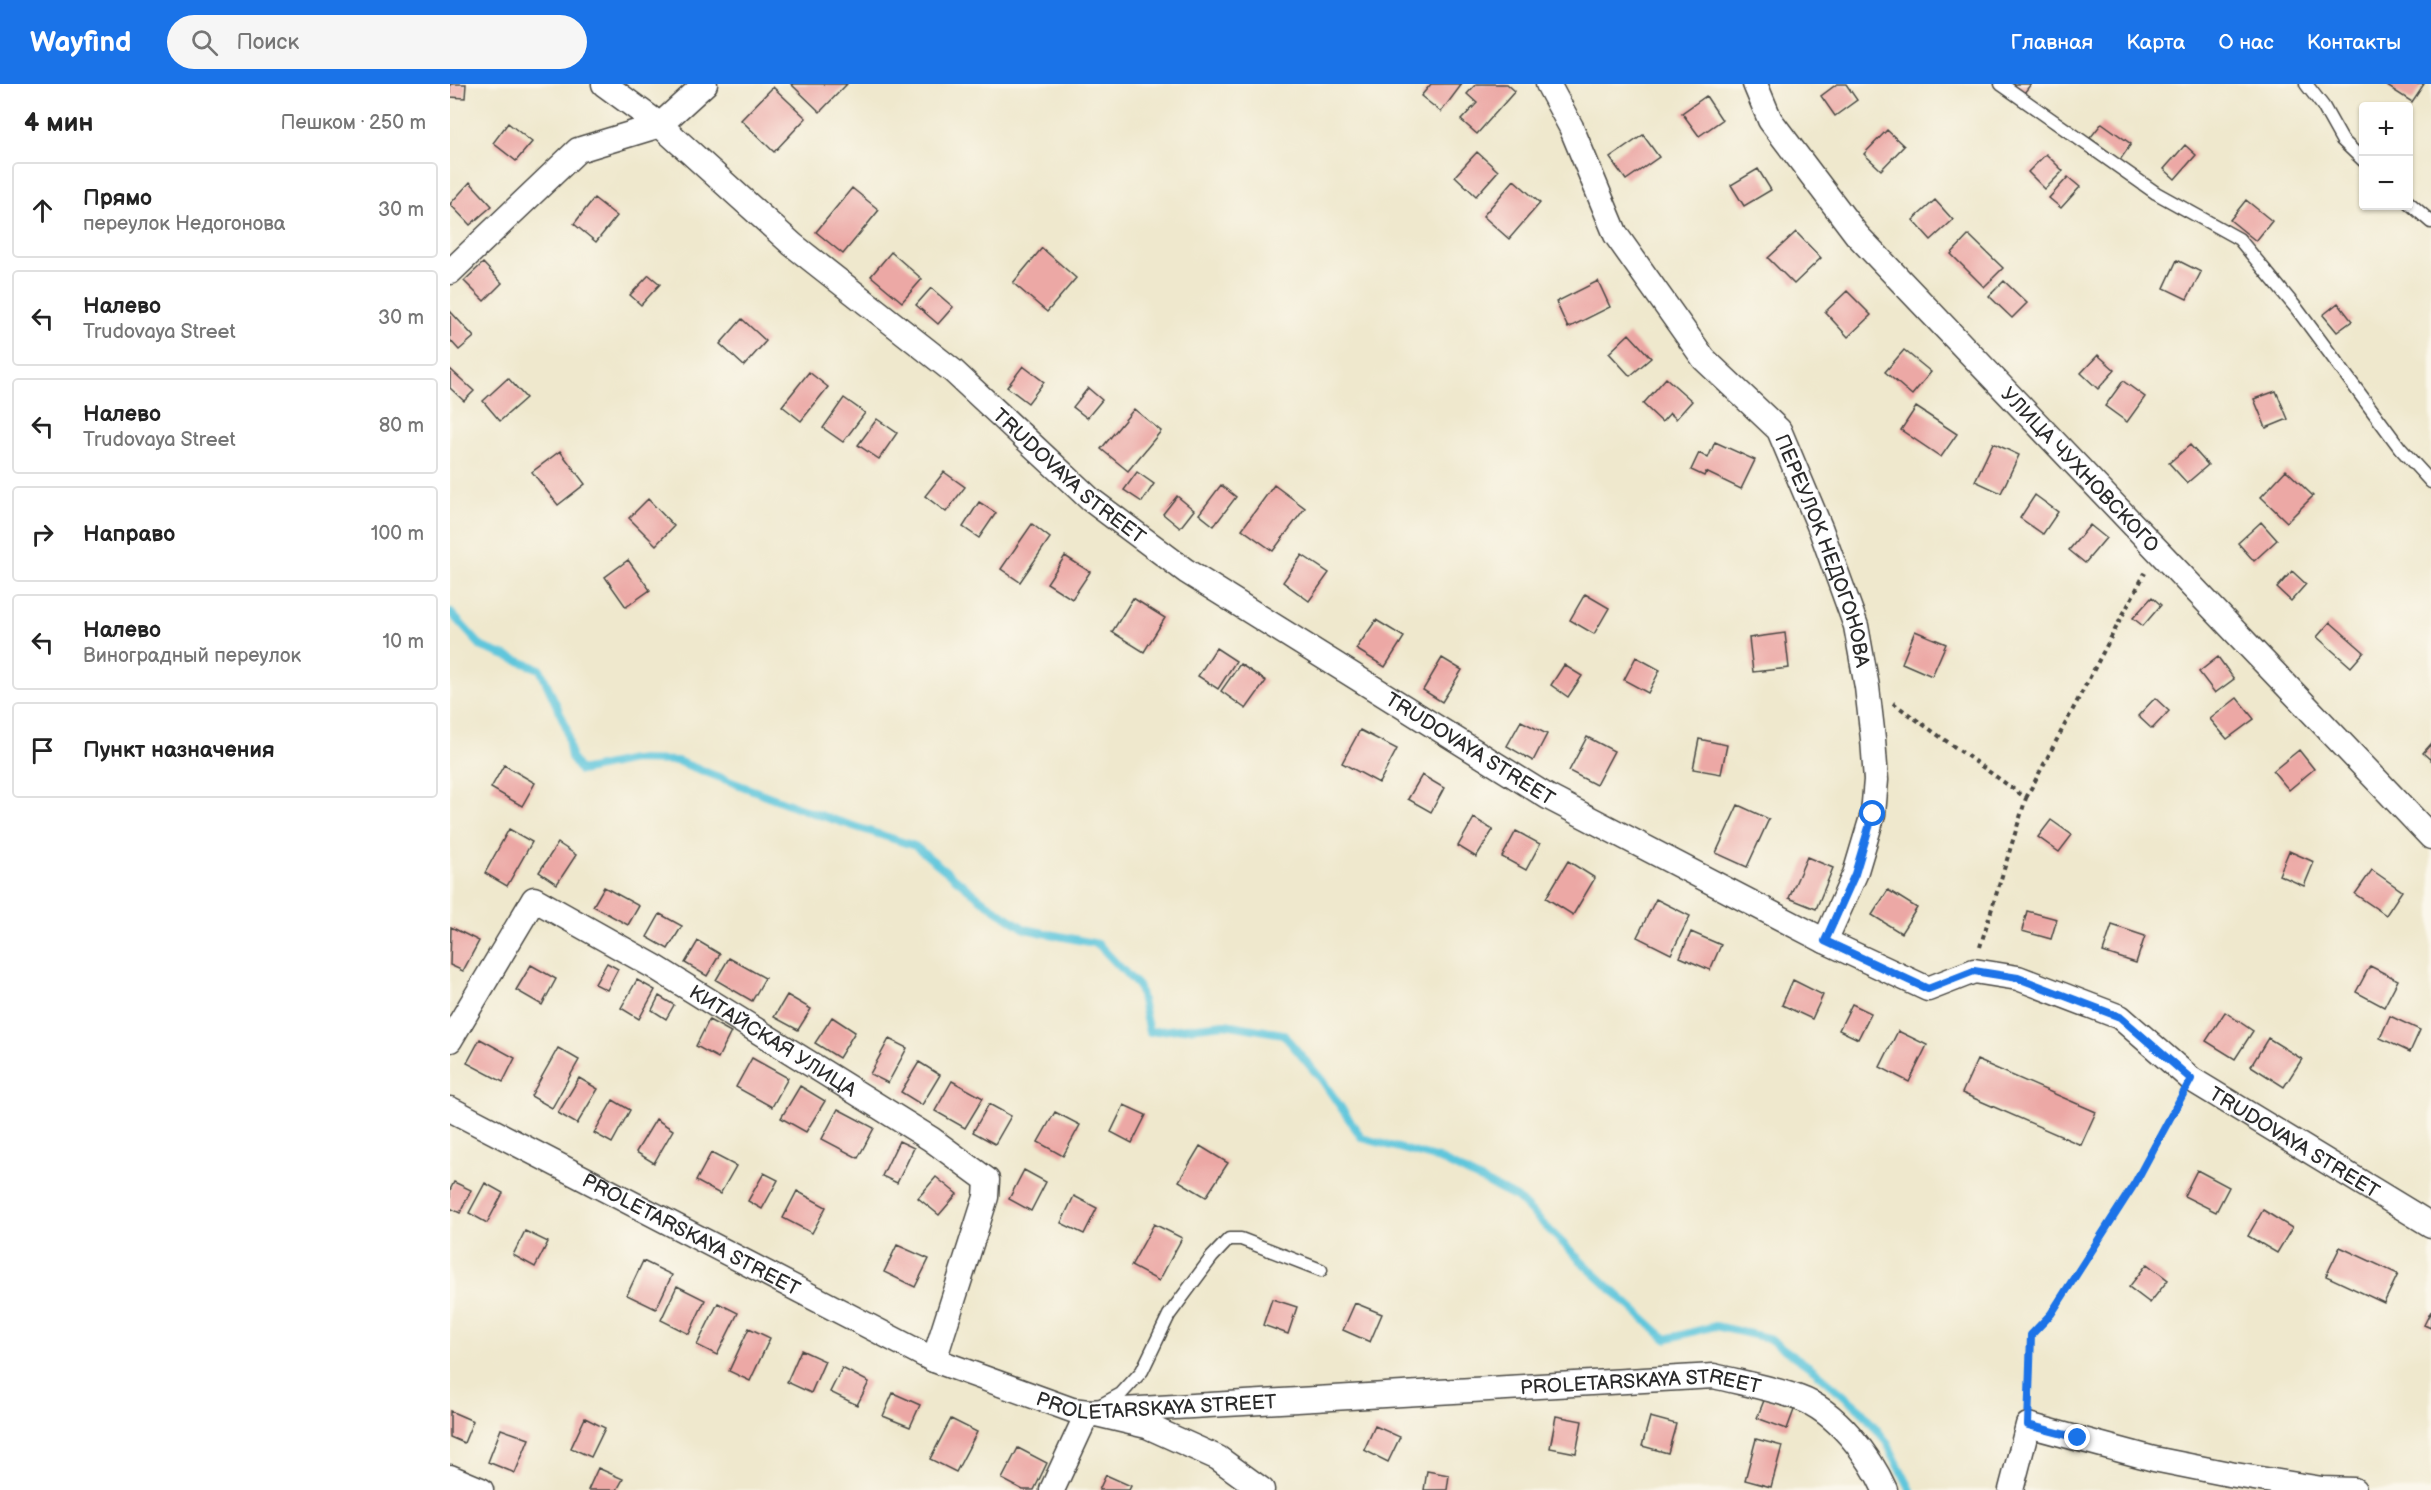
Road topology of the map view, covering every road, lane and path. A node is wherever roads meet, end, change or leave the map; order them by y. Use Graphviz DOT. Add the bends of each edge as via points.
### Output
graph roads {
  1 [pos="604,84"];
  2 [pos="705,84"];
  3 [pos="1548,84"];
  4 [pos="1755,84"];
  5 [pos="2001,84"];
  6 [pos="2306,84"];
  7 [pos="660,125"];
  8 [pos="2359,156"];
  9 [pos="2413,206"];
  10 [pos="2431,222"];
  11 [pos="450,272"];
  12 [pos="2431,482"];
  13 [pos="2158,551"];
  14 [pos="1867,687"];
  15 [pos="2026,798"];
  16 [pos="2431,837"];
  17 [pos="1825,941"];
  18 [pos="1974,971"];
  19 [pos="450,1040"];
  20 [pos="2191,1079"];
  21 [pos="450,1109"];
  22 [pos="2431,1225"];
  23 [pos="1321,1270"];
  24 [pos="934,1360"];
  25 [pos="1088,1412"];
  26 [pos="2028,1425"];
  27 [pos="450,1477"];
  28 [pos="481,1490"];
  29 [pos="1052,1490"];
  30 [pos="1262,1490"];
  31 [pos="1885,1490"];
  32 [pos="2012,1490"];
  33 [pos="2354,1490"];
  1 -- 7 [label="street, TRUDOVAYA STREET"];
  2 -- 7 [label="street"];
  3 -- 14 [label="street, ПЕРЕУЛОК НЕДОГОНОВА" via="1571,127 1616,235 1704,359 1779,430 1856,626"];
  4 -- 13 [label="street, УЛИЦА ЧУХНОВСКОГО" via="1770,120 1857,236"];
  5 -- 12 [label="lane" via="2156,193 2239,239 2297,309 2400,448"];
  6 -- 8 [label="lane" via="2342,140"];
  7 -- 11 [label="street" via="578,150"];
  7 -- 17 [label="street, TRUDOVAYA STREET" via="794,245 953,371 1091,500 1186,571 1548,797"];
  9 -- 10 [label="lane"];
  13 -- 15 [label="path"];
  13 -- 16 [label="street, УЛИЦА ЧУХНОВСКОГО"];
  14 -- 15 [label="path" via="1922,721"];
  14 -- 17 [label="street, ПЕРЕУЛОК НЕДОГОНОВА" via="1876,780 1873,814 1855,874"];
  15 -- 18 [label="path"];
  17 -- 18 [label="street, TRUDOVAYA STREET" via="1928,989"];
  18 -- 20 [label="street, TRUDOVAYA STREET" via="2018,978 2120,1017"];
  19 -- 24 [label="street, КИТАЙСКАЯ УЛИЦА" via="534,899 655,967 931,1139 987,1180 986,1197"];
  20 -- 22 [label="street, TRUDOVAYA STREET"];
  20 -- 26 [label="path" via="2135,1183 2051,1314 2031,1335"];
  21 -- 24 [label="street, PROLETARSKAYA STREET"];
  23 -- 25 [label="lane" via="1241,1239 1229,1239 1169,1316 1142,1371 1121,1394"];
  24 -- 25 [label="street, PROLETARSKAYA STREET" via="1072,1410"];
  25 -- 29 [label="street"];
  25 -- 30 [label="street" via="1147,1426 1208,1453"];
  25 -- 31 [label="street, PROLETARSKAYA STREET" via="1714,1376 1801,1398 1833,1420 1855,1442 1873,1464"];
  26 -- 32 [label="street"];
  26 -- 33 [label="street" via="2154,1459 2229,1474 2322,1489"];
  27 -- 28 [label="street"];
}
